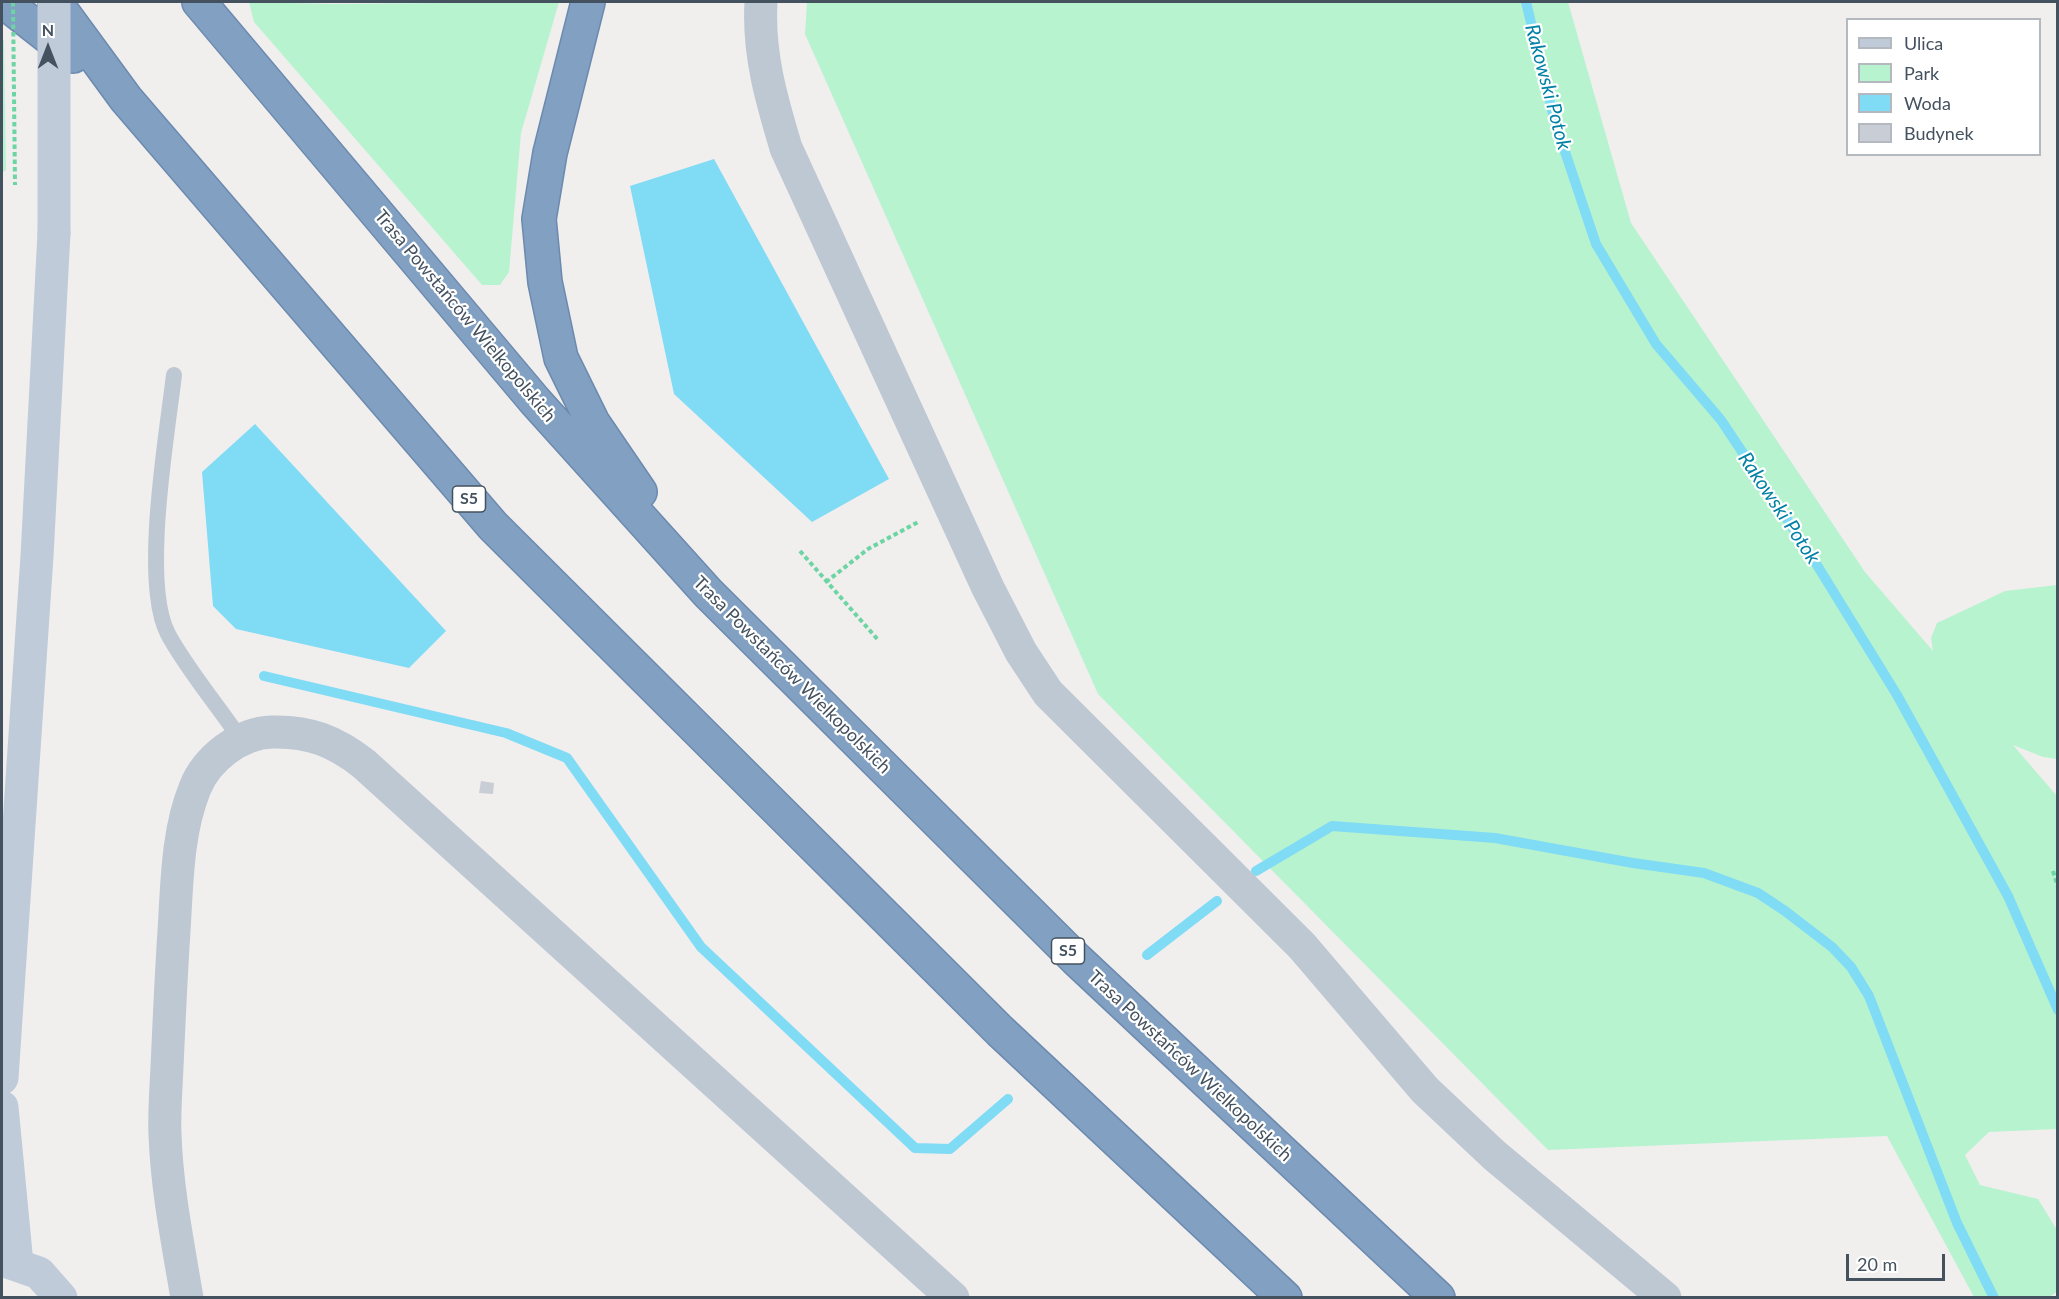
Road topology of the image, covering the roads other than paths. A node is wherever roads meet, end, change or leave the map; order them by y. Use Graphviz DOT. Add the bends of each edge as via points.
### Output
graph roads {
  1 [pos="4,2"];
  2 [pos="55,2"];
  3 [pos="199,2"];
  4 [pos="588,2"];
  5 [pos="761,2"];
  6 [pos="126,99"];
  7 [pos="174,375"];
  8 [pos="708,593"];
  9 [pos="241,740"];
  10 [pos="2,1078"];
  11 [pos="2,1107"];
  12 [pos="9,1262"];
  13 [pos="61,1298"];
  14 [pos="187,1298"];
  15 [pos="953,1298"];
  16 [pos="1285,1298"];
  17 [pos="1438,1298"];
  18 [pos="1665,1298"];
  1 -- 6 [label="highway"];
  2 -- 6 [label="highway, S5"];
  2 -- 10 [label="main road, bridge" via="54,233"];
  3 -- 8 [label="highway, Trasa Powstańców Wielkopolskich / S5" via="535,401"];
  4 -- 8 [label="highway" via="550,153 539,219 545,282 561,358 593,423"];
  5 -- 18 [label="street" via="759,29 765,78 786,148 950,505 1021,652 1048,693 1302,946 1425,1090 1494,1155"];
  6 -- 16 [label="highway, S5" via="493,526 1000,1031"];
  7 -- 9 [label="lane" via="156,538 158,597 167,633"];
  8 -- 17 [label="highway, Trasa Powstańców Wielkopolskich / S5" via="1076,959"];
  9 -- 14 [label="street" via="223,751 195,786 180,853 165,1134"];
  9 -- 15 [label="street" via="263,732 312,735 350,753"];
  11 -- 12 [label="main road"];
  12 -- 13 [label="main road" via="39,1274"];
}
